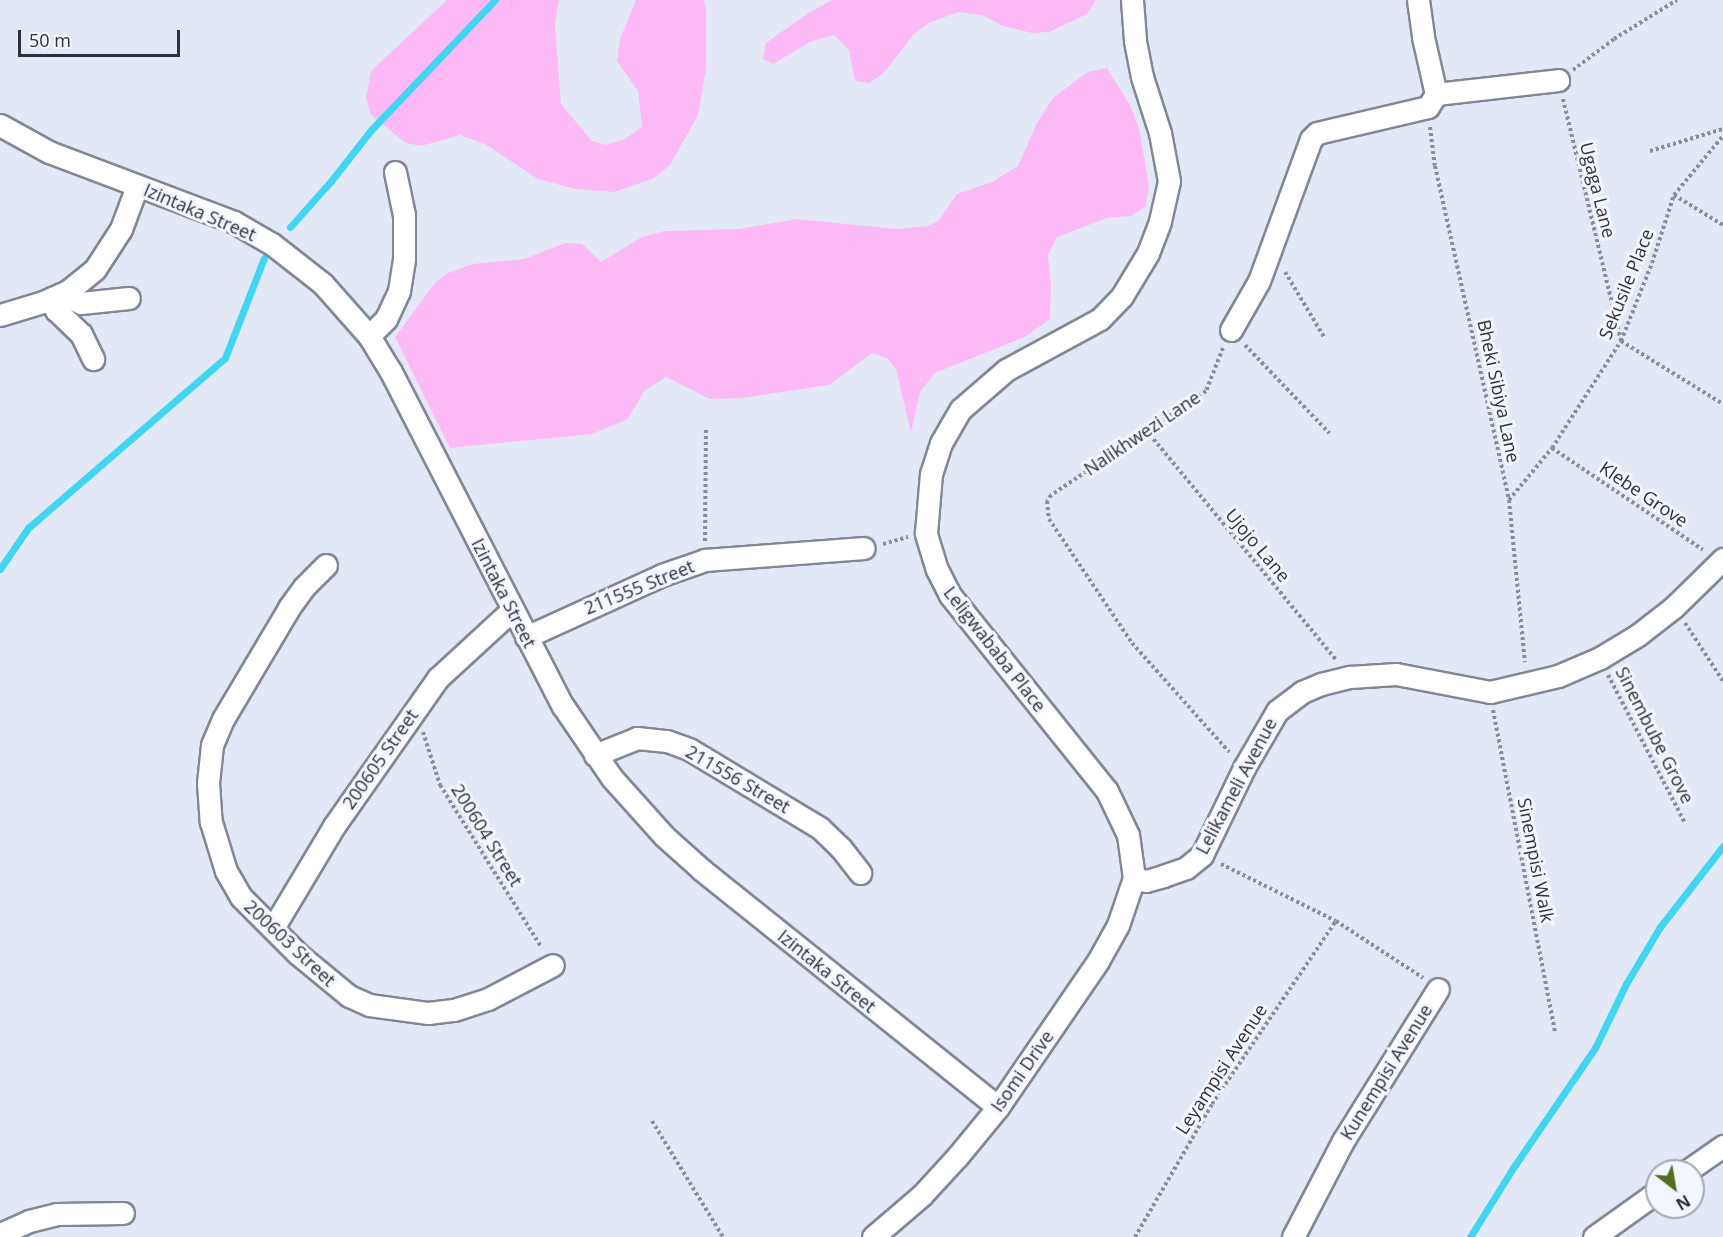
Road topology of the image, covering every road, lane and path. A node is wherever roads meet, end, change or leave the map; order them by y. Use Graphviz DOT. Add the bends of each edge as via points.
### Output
graph roads {
  1 [pos="1132,0"];
  2 [pos="1418,0"];
  3 [pos="1677,0"];
  4 [pos="1558,80"];
  5 [pos="1432,100"];
  6 [pos="0,125"];
  7 [pos="1723,129"];
  8 [pos="1723,136"];
  9 [pos="1650,151"];
  10 [pos="395,172"];
  11 [pos="136,186"];
  12 [pos="1674,195"];
  13 [pos="1723,225"];
  14 [pos="1271,248"];
  15 [pos="60,294"];
  16 [pos="129,298"];
  17 [pos="0,315"];
  18 [pos="1231,330"];
  19 [pos="369,336"];
  20 [pos="1324,337"];
  21 [pos="1621,341"];
  22 [pos="93,359"];
  23 [pos="1723,404"];
  24 [pos="706,430"];
  25 [pos="1146,430"];
  26 [pos="1329,433"];
  27 [pos="1552,448"];
  28 [pos="1509,501"];
  29 [pos="926,532"];
  30 [pos="864,548"];
  31 [pos="705,560"];
  32 [pos="1722,561"];
  33 [pos="326,565"];
  34 [pos="1674,607"];
  35 [pos="512,610"];
  36 [pos="526,637"];
  37 [pos="1600,658"];
  38 [pos="1350,677"];
  39 [pos="1723,681"];
  40 [pos="1527,684"];
  41 [pos="1490,692"];
  42 [pos="412,714"];
  43 [pos="595,755"];
  44 [pos="1244,768"];
  45 [pos="1685,823"];
  46 [pos="1202,855"];
  47 [pos="860,873"];
  48 [pos="1134,878"];
  49 [pos="1336,921"];
  50 [pos="273,928"];
  51 [pos="553,965"];
  52 [pos="1438,989"];
  53 [pos="1555,1032"];
  54 [pos="998,1107"];
  55 [pos="652,1121"];
  56 [pos="1723,1146"];
  57 [pos="1704,1159"];
  58 [pos="1645,1201"];
  59 [pos="123,1213"];
  60 [pos="0,1234"];
  61 [pos="723,1237"];
  62 [pos="873,1237"];
  63 [pos="1135,1237"];
  64 [pos="1293,1237"];
  65 [pos="1594,1237"];
  1 -- 29 [label="street, Leligwababa Place" via="1135,40 1169,181 1148,253 1122,296 1100,319 1006,370 961,409 941,443 931,474"];
  2 -- 5 [label="street"];
  3 -- 4 [label="path"];
  4 -- 5 [label="street"];
  4 -- 21 [label="path, Ugaga Lane"];
  5 -- 14 [label="street" via="1317,133 1311,139"];
  5 -- 28 [label="path, Bheki Sibiya Lane" via="1435,166"];
  6 -- 11 [label="street, Izintaka Street" via="49,152"];
  7 -- 9 [label="path"];
  8 -- 12 [label="path, Sekusile Place"];
  10 -- 19 [label="street" via="404,215 399,291 386,319"];
  11 -- 15 [label="street" via="106,255 95,269"];
  11 -- 19 [label="street, Izintaka Street" via="234,222 272,244 323,284"];
  12 -- 13 [label="path"];
  12 -- 21 [label="path, Sekusile Place"];
  14 -- 18 [label="street" via="1259,281"];
  14 -- 20 [label="path"];
  15 -- 16 [label="street" via="81,303"];
  15 -- 17 [label="street"];
  15 -- 22 [label="street" via="56,310 81,334"];
  18 -- 25 [label="path, Nalikhwezi Lane" via="1206,391"];
  18 -- 26 [label="path"];
  19 -- 35 [label="street, Izintaka Street"];
  21 -- 23 [label="path"];
  21 -- 27 [label="path, Sekusile Place"];
  24 -- 31 [label="path"];
  25 -- 38 [label="path, Ujojo Lane"];
  25 -- 44 [label="path, Nalikhwezi Lane" via="1051,495 1047,501 1049,519 1132,643"];
  27 -- 28 [label="path, Sekusile Place"];
  27 -- 32 [label="path, Klebe Grove"];
  28 -- 40 [label="path, Bheki Sibiya Lane"];
  29 -- 30 [label="path"];
  29 -- 48 [label="street, Leligwababa Place" via="937,570 950,595 1107,791 1128,835"];
  30 -- 31 [label="street, 211555 Street"];
  31 -- 36 [label="street, 211555 Street" via="662,575"];
  32 -- 34 [label="street, Lelikameli Avenue"];
  33 -- 50 [label="street, 200603 Street" via="289,608 212,744 208,783 217,849 241,897"];
  34 -- 37 [label="street, Lelikameli Avenue"];
  34 -- 39 [label="path"];
  35 -- 36 [label="street, Izintaka Street"];
  35 -- 42 [label="street, 200605 Street" via="438,678"];
  36 -- 43 [label="street, Izintaka Street"];
  37 -- 40 [label="street, Lelikameli Avenue"];
  37 -- 45 [label="path, Sinembube Grove"];
  38 -- 41 [label="street, Lelikameli Avenue" via="1396,674"];
  38 -- 44 [label="street, Lelikameli Avenue" via="1302,692 1276,711"];
  40 -- 41 [label="street, Lelikameli Avenue"];
  41 -- 53 [label="path, Sinempisi Walk"];
  42 -- 50 [label="street, 200605 Street" via="334,826"];
  42 -- 51 [label="path, 200604 Street" via="428,743 440,785"];
  43 -- 47 [label="street, 211556 Street" via="637,738 667,741 689,749 820,828"];
  43 -- 54 [label="street, Izintaka Street" via="664,836 702,870"];
  44 -- 46 [label="street, Lelikameli Avenue"];
  46 -- 48 [label="street, Lelikameli Avenue" via="1186,868 1163,876 1146,881"];
  46 -- 49 [label="path, Kunempisi Avenue"];
  48 -- 54 [label="street, Isomi Drive" via="1118,925 1098,961"];
  49 -- 52 [label="path, Kunempisi Avenue"];
  49 -- 63 [label="path, Leyampisi Avenue" via="1212,1104"];
  50 -- 51 [label="street, 200603 Street" via="322,976 349,996 369,1005 405,1012 454,1010 488,999"];
  52 -- 64 [label="street, Kunempisi Avenue" via="1343,1141"];
  54 -- 62 [label="street, Isomi Drive" via="922,1195"];
  55 -- 61 [label="path"];
  56 -- 57 [label="street"];
  58 -- 65 [label="street"];
  59 -- 60 [label="street" via="57,1214"];
}
